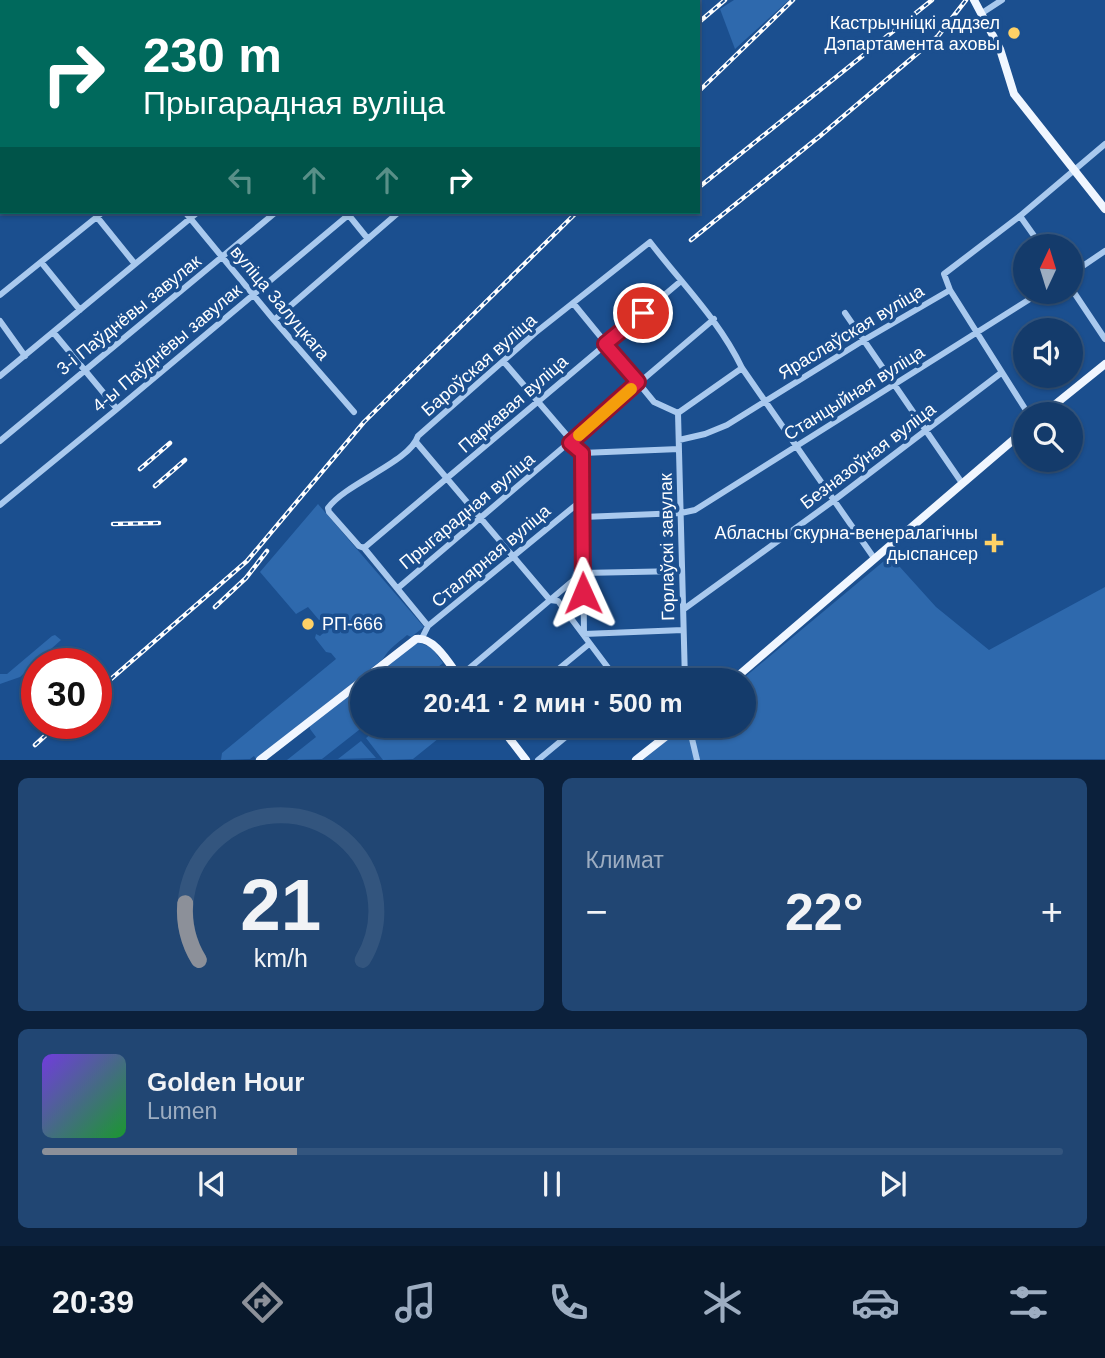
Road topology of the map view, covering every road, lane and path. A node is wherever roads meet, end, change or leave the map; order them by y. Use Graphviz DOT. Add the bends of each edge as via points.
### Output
graph roads {
  1 [pos="974,0"];
  2 [pos="1002,0"];
  3 [pos="982,13"];
  4 [pos="1105,144"];
  5 [pos="1075,169"];
  6 [pos="1105,209"];
  7 [pos="100,214"];
  8 [pos="188,214"];
  9 [pos="196,214"];
  10 [pos="274,214"];
  11 [pos="347,214"];
  12 [pos="349,214"];
  13 [pos="397,214"];
  14 [pos="1020,216"];
  15 [pos="191,218"];
  16 [pos="1033,234"];
  17 [pos="368,239"];
  18 [pos="1105,251"];
  19 [pos="222,257"];
  20 [pos="41,262"];
  21 [pos="135,264"];
  22 [pos="1083,266"];
  23 [pos="681,281"];
  24 [pos="950,290"];
  25 [pos="253,294"];
  26 [pos="0,295"];
  27 [pos="573,303"];
  28 [pos="1022,304"];
  29 [pos="1082,304"];
  30 [pos="80,310"];
  31 [pos="845,313"];
  32 [pos="714,319"];
  33 [pos="274,320"];
  34 [pos="0,321"];
  35 [pos="53,332"];
  36 [pos="976,332"];
  37 [pos="1105,339"];
  38 [pos="864,340"];
  39 [pos="605,344"];
  40 [pos="25,356"];
  41 [pos="504,362"];
  42 [pos="1105,363"];
  43 [pos="742,368"];
  44 [pos="85,369"];
  45 [pos="1001,373"];
  46 [pos="0,376"];
  47 [pos="638,382"];
  48 [pos="894,384"];
  49 [pos="764,401"];
  50 [pos="536,402"];
  51 [pos="1020,402"];
  52 [pos="1058,402"];
  53 [pos="117,410"];
  54 [pos="354,412"];
  55 [pos="678,413"];
  56 [pos="926,430"];
  57 [pos="679,440"];
  58 [pos="1013,440"];
  59 [pos="0,441"];
  60 [pos="416,442"];
  61 [pos="570,443"];
  62 [pos="795,447"];
  63 [pos="679,449"];
  64 [pos="582,453"];
  65 [pos="448,479"];
  66 [pos="962,483"];
  67 [pos="582,500"];
  68 [pos="833,501"];
  69 [pos="0,505"];
  70 [pos="681,513"];
  71 [pos="583,517"];
  72 [pos="481,518"];
  73 [pos="364,548"];
  74 [pos="513,556"];
  75 [pos="874,558"];
  76 [pos="682,571"];
  77 [pos="582,573"];
  78 [pos="398,588"];
  79 [pos="550,600"];
  80 [pos="684,609"];
  81 [pos="428,626"];
  82 [pos="683,630"];
  83 [pos="584,634"];
  84 [pos="422,638"];
  85 [pos="589,644"];
  86 [pos="452,668"];
  87 [pos="473,668"];
  88 [pos="560,668"];
  89 [pos="608,668"];
  90 [pos="684,668"];
  91 [pos="747,668"];
  92 [pos="509,738"];
  93 [pos="565,738"];
  94 [pos="692,738"];
  95 [pos="663,739"];
  96 [pos="260,760"];
  97 [pos="526,760"];
  98 [pos="538,760"];
  99 [pos="636,760"];
  100 [pos="697,760"];
  1 -- 3 [label="main road"];
  2 -- 3 [label="street"];
  3 -- 5 [label="main road" via="1000,49 1014,94"];
  4 -- 5 [label="street, Яраслаўская вуліца"];
  5 -- 6 [label="main road"];
  5 -- 14 [label="street, Яраслаўская вуліца"];
  7 -- 20 [label="street"];
  7 -- 21 [label="street"];
  8 -- 15 [label="street, вуліца Залуцкага"];
  9 -- 15 [label="street"];
  10 -- 19 [label="street, 3-і Паўднёвы завулак"];
  11 -- 25 [label="street, 4-ы Паўднёвы завулак"];
  12 -- 17 [label="street"];
  13 -- 17 [label="street"];
  14 -- 16 [label="street"];
  14 -- 24 [label="street, Яраслаўская вуліца" via="944,274"];
  15 -- 19 [label="street, вуліца Залуцкага"];
  15 -- 21 [label="street"];
  17 -- 33 [label="street"];
  18 -- 22 [label="street"];
  19 -- 25 [label="street, вуліца Залуцкага"];
  19 -- 44 [label="street, 3-і Паўднёвы завулак"];
  20 -- 26 [label="street"];
  20 -- 30 [label="street"];
  21 -- 30 [label="street"];
  23 -- 27 [label="street, Бароўская вуліца" via="650,242"];
  23 -- 32 [label="street"];
  23 -- 39 [label="street, Паркавая вуліца"];
  24 -- 36 [label="street"];
  24 -- 38 [label="street, Яраслаўская вуліца"];
  25 -- 33 [label="street, вуліца Залуцкага"];
  25 -- 53 [label="street, 4-ы Паўднёвы завулак"];
  27 -- 39 [label="street"];
  27 -- 41 [label="street, Бароўская вуліца"];
  28 -- 36 [label="street, Станцыйная вуліца"];
  29 -- 37 [label="street"];
  30 -- 35 [label="street"];
  31 -- 38 [label="street"];
  32 -- 43 [label="street"];
  32 -- 47 [label="street, Прыгарадная вуліца"];
  33 -- 54 [label="street, вуліца Залуцкага"];
  34 -- 40 [label="street"];
  35 -- 40 [label="street"];
  35 -- 44 [label="street"];
  36 -- 45 [label="street"];
  36 -- 48 [label="street, Станцыйная вуліца"];
  38 -- 48 [label="street"];
  38 -- 49 [label="street, Яраслаўская вуліца"];
  39 -- 47 [label="street"];
  39 -- 50 [label="street, Паркавая вуліца"];
  40 -- 46 [label="street"];
  41 -- 50 [label="street"];
  41 -- 60 [label="street, Бароўская вуліца"];
  42 -- 52 [label="main road"];
  43 -- 49 [label="street"];
  43 -- 55 [label="street"];
  44 -- 53 [label="street"];
  44 -- 59 [label="street, 3-і Паўднёвы завулак"];
  45 -- 51 [label="street"];
  45 -- 56 [label="street, Безназоўная вуліца"];
  47 -- 55 [label="street" via="654,402"];
  47 -- 61 [label="street, Прыгарадная вуліца"];
  48 -- 56 [label="street"];
  48 -- 62 [label="street, Станцыйная вуліца"];
  49 -- 57 [label="street, Яраслаўская вуліца" via="727,425"];
  49 -- 62 [label="street"];
  50 -- 61 [label="street"];
  50 -- 65 [label="street, Паркавая вуліца"];
  53 -- 69 [label="street, 4-ы Паўднёвы завулак"];
  55 -- 57 [label="street, Горлаўскі завулак"];
  56 -- 66 [label="street"];
  56 -- 68 [label="street, Безназоўная вуліца"];
  57 -- 63 [label="street, Горлаўскі завулак"];
  58 -- 66 [label="main road"];
  60 -- 65 [label="street"];
  60 -- 73 [label="street, Бароўская вуліца" via="328,508"];
  61 -- 64 [label="street"];
  61 -- 72 [label="street, Прыгарадная вуліца"];
  62 -- 68 [label="street"];
  62 -- 70 [label="street, Станцыйная вуліца" via="695,510"];
  63 -- 64 [label="street"];
  63 -- 70 [label="street, Горлаўскі завулак"];
  64 -- 67 [label="street"];
  65 -- 72 [label="street"];
  65 -- 73 [label="street, Паркавая вуліца"];
  66 -- 75 [label="main road"];
  67 -- 71 [label="street"];
  67 -- 74 [label="street, Сталярная вуліца"];
  68 -- 75 [label="street"];
  68 -- 80 [label="street, Безназоўная вуліца"];
  70 -- 71 [label="street"];
  70 -- 76 [label="street, Горлаўскі завулак"];
  71 -- 77 [label="street"];
  72 -- 74 [label="street"];
  72 -- 78 [label="street, Прыгарадная вуліца"];
  73 -- 78 [label="street"];
  74 -- 79 [label="street"];
  74 -- 81 [label="street, Сталярная вуліца"];
  75 -- 91 [label="main road"];
  76 -- 77 [label="street"];
  76 -- 80 [label="street, Горлаўскі завулак"];
  77 -- 79 [label="street"];
  77 -- 83 [label="street"];
  78 -- 81 [label="street"];
  79 -- 83 [label="street" via="558,601"];
  79 -- 87 [label="street"];
  80 -- 82 [label="street, Горлаўскі завулак"];
  81 -- 84 [label="street, Сталярная вуліца"];
  82 -- 83 [label="street"];
  82 -- 90 [label="street, Горлаўскі завулак"];
  83 -- 85 [label="street"];
  84 -- 86 [label="main road"];
  84 -- 96 [label="main road" via="409,643"];
  85 -- 88 [label="street"];
  85 -- 89 [label="street"];
  92 -- 97 [label="main road"];
  93 -- 98 [label="street"];
  94 -- 100 [label="street"];
  95 -- 99 [label="main road"];
}
